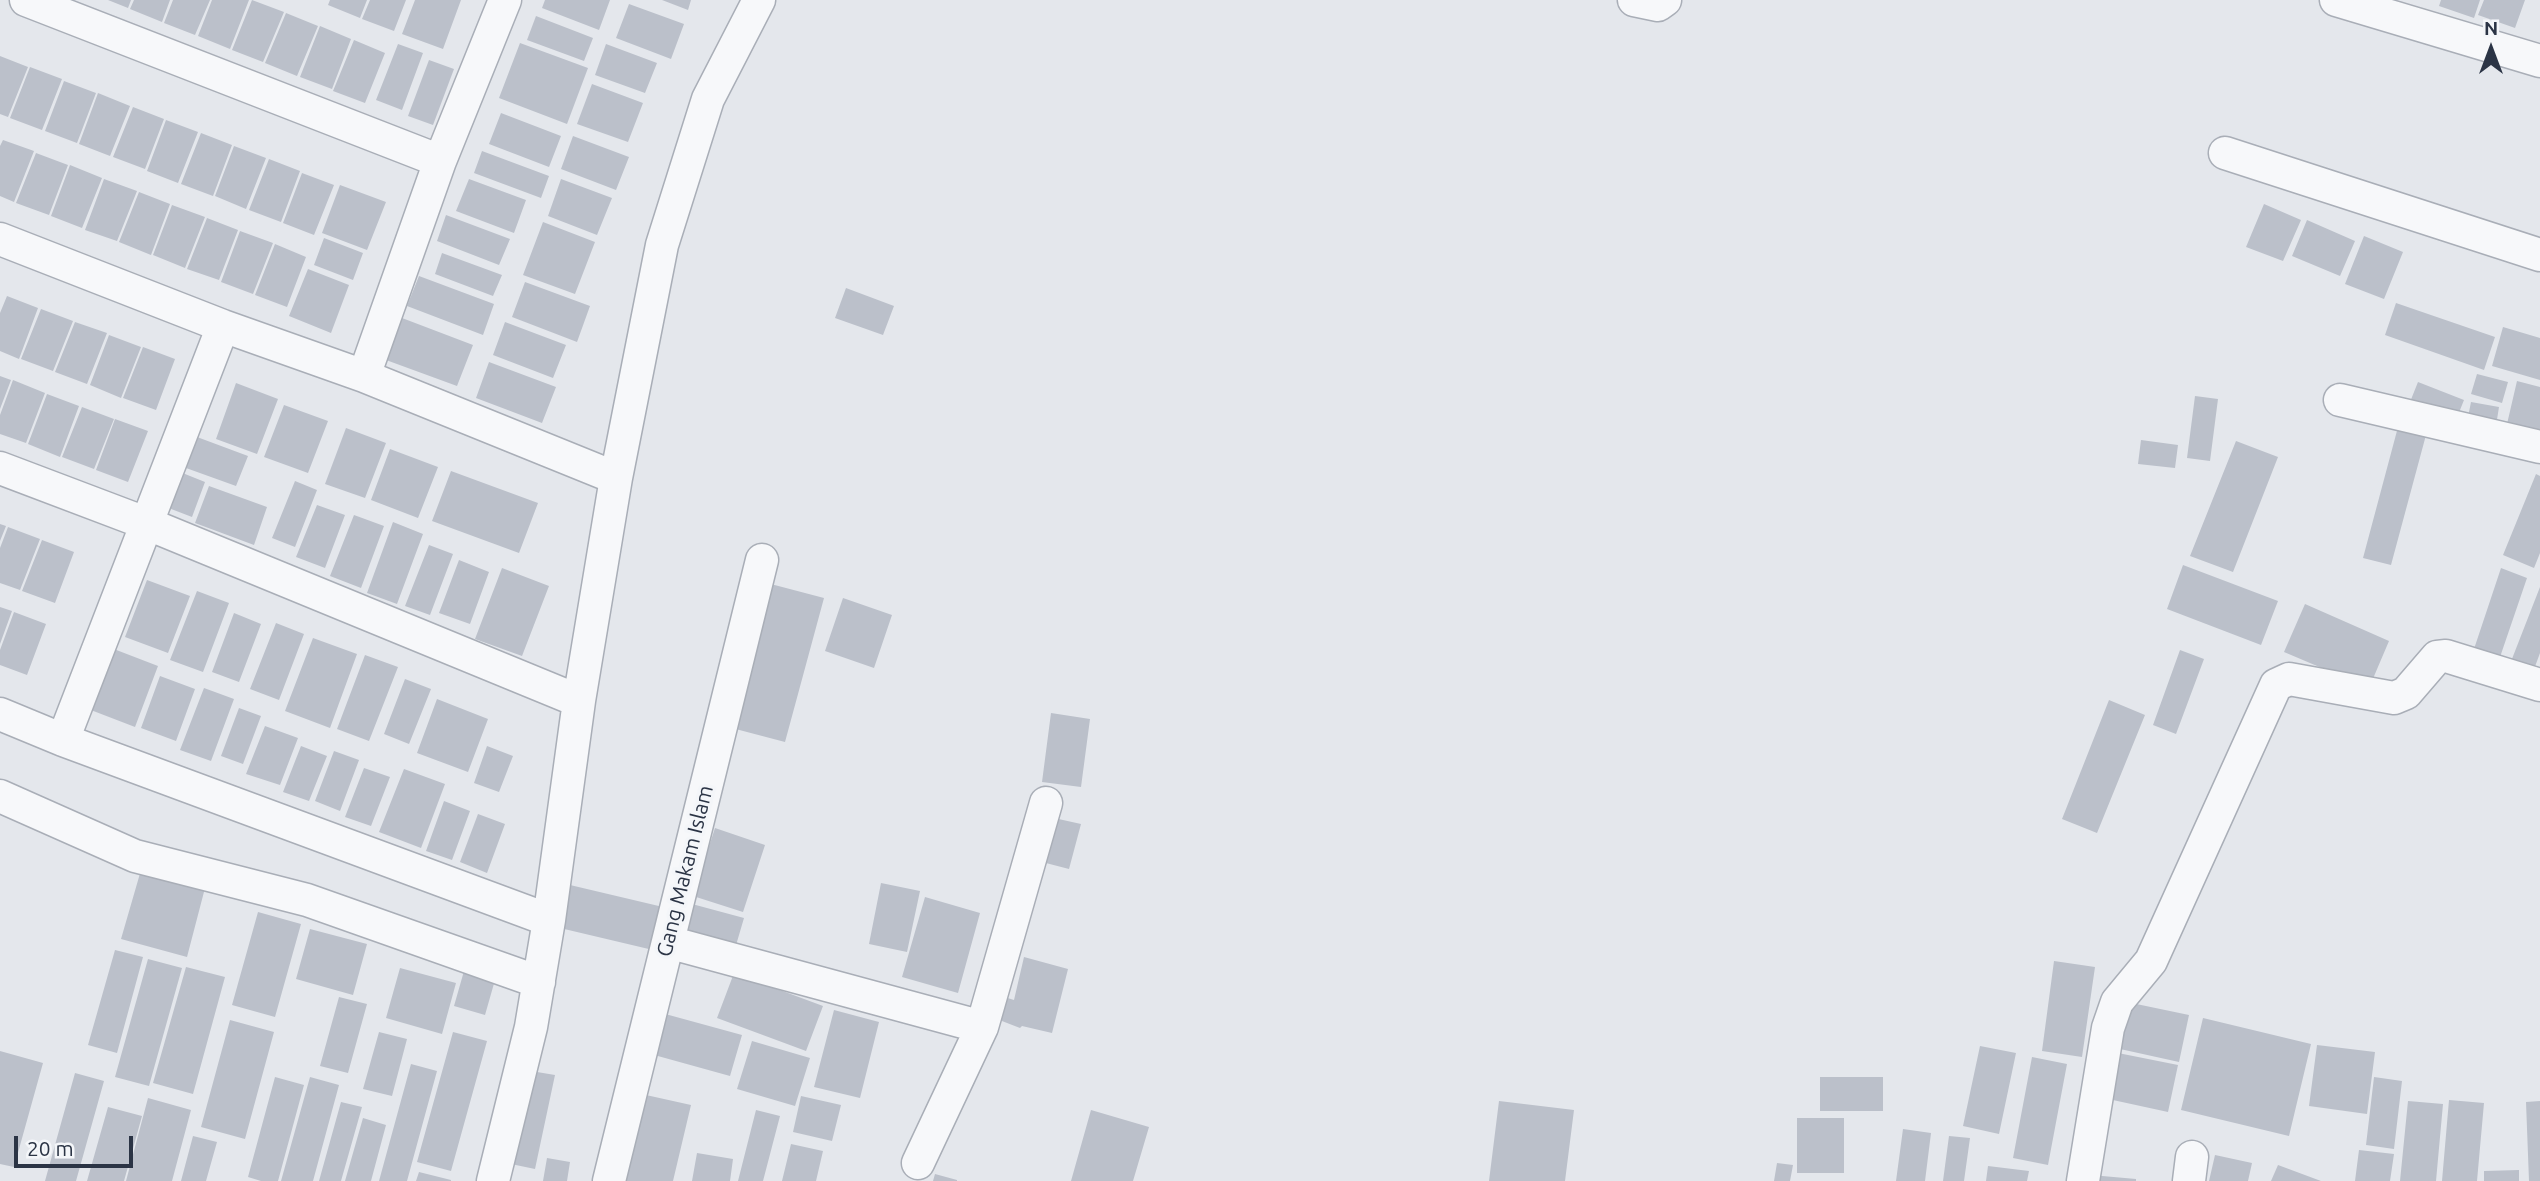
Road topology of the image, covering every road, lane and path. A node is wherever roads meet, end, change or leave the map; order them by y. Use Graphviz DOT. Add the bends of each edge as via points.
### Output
graph roads {
  1 [pos="26,0"];
  2 [pos="506,0"];
  3 [pos="758,0"];
  4 [pos="1634,0"];
  5 [pos="1665,0"];
  6 [pos="2336,0"];
  7 [pos="2540,61"];
  8 [pos="2225,153"];
  9 [pos="440,161"];
  10 [pos="0,239"];
  11 [pos="2540,255"];
  12 [pos="222,326"];
  13 [pos="364,376"];
  14 [pos="2340,400"];
  15 [pos="2540,447"];
  16 [pos="0,468"];
  17 [pos="615,478"];
  18 [pos="148,524"];
  19 [pos="762,560"];
  20 [pos="2540,685"];
  21 [pos="579,701"];
  22 [pos="0,714"];
  23 [pos="63,740"];
  24 [pos="0,796"];
  25 [pos="1046,803"];
  26 [pos="549,920"];
  27 [pos="668,942"];
  28 [pos="539,982"];
  29 [pos="982,1027"];
  30 [pos="918,1163"];
  31 [pos="493,1181"];
  32 [pos="609,1181"];
  33 [pos="2083,1181"];
  1 -- 9 [label="street"];
  2 -- 9 [label="street"];
  3 -- 17 [label="street" via="708,99 662,245"];
  4 -- 5 [label="street" via="1658,5"];
  6 -- 7 [label="street"];
  8 -- 11 [label="street"];
  9 -- 13 [label="street"];
  10 -- 12 [label="street"];
  12 -- 13 [label="street"];
  12 -- 18 [label="street"];
  13 -- 17 [label="street"];
  14 -- 15 [label="street"];
  16 -- 18 [label="street"];
  17 -- 21 [label="street"];
  18 -- 21 [label="street"];
  18 -- 23 [label="street"];
  19 -- 27 [label="street, Gang Makam Islam"];
  20 -- 33 [label="street" via="2446,656 2437,657 2406,693 2395,698 2289,679 2276,685 2142,971 2117,1003 2108,1028"];
  21 -- 26 [label="street"];
  22 -- 23 [label="street"];
  23 -- 26 [label="street"];
  24 -- 28 [label="street" via="135,856 307,900"];
  25 -- 29 [label="street"];
  26 -- 28 [label="street"];
  27 -- 29 [label="street"];
  27 -- 32 [label="street, Gang Makam Islam"];
  28 -- 31 [label="street"];
  29 -- 30 [label="street"];
}
